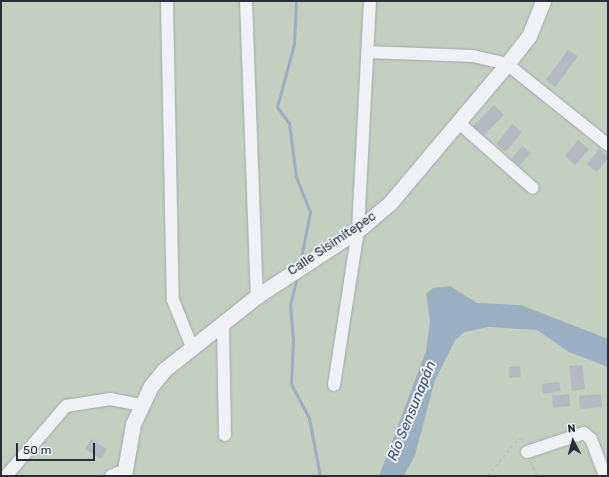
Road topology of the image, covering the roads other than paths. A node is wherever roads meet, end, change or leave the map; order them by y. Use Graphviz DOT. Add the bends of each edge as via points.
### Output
graph roads {
  1 [pos="167,1"];
  2 [pos="246,1"];
  3 [pos="370,1"];
  4 [pos="543,1"];
  5 [pos="367,52"];
  6 [pos="507,64"];
  7 [pos="459,123"];
  8 [pos="608,145"];
  9 [pos="533,188"];
  10 [pos="358,230"];
  11 [pos="257,296"];
  12 [pos="223,325"];
  13 [pos="192,348"];
  14 [pos="334,385"];
  15 [pos="140,405"];
  16 [pos="225,435"];
  17 [pos="527,452"];
  18 [pos="120,474"];
  19 [pos="6,476"];
  20 [pos="605,476"];
  1 -- 13 [label="street" via="174,300"];
  2 -- 11 [label="street"];
  3 -- 5 [label="street"];
  4 -- 6 [label="street, Calle Sisimitepec" via="528,36"];
  5 -- 6 [label="street" via="474,56"];
  5 -- 10 [label="street"];
  6 -- 7 [label="street, Calle Sisimitepec"];
  6 -- 8 [label="street"];
  7 -- 9 [label="street"];
  7 -- 10 [label="street, Calle Sisimitepec" via="390,203"];
  10 -- 11 [label="street, Calle Sisimitepec"];
  10 -- 14 [label="street"];
  11 -- 12 [label="street, Calle Sisimitepec"];
  12 -- 13 [label="street, Calle Sisimitepec"];
  12 -- 16 [label="street"];
  13 -- 15 [label="street, Calle Sisimitepec" via="164,370"];
  15 -- 18 [label="street, Calle Sisimitepec"];
  15 -- 19 [label="street" via="110,400 66,406"];
  17 -- 20 [label="street" via="584,433 591,439"];
}
